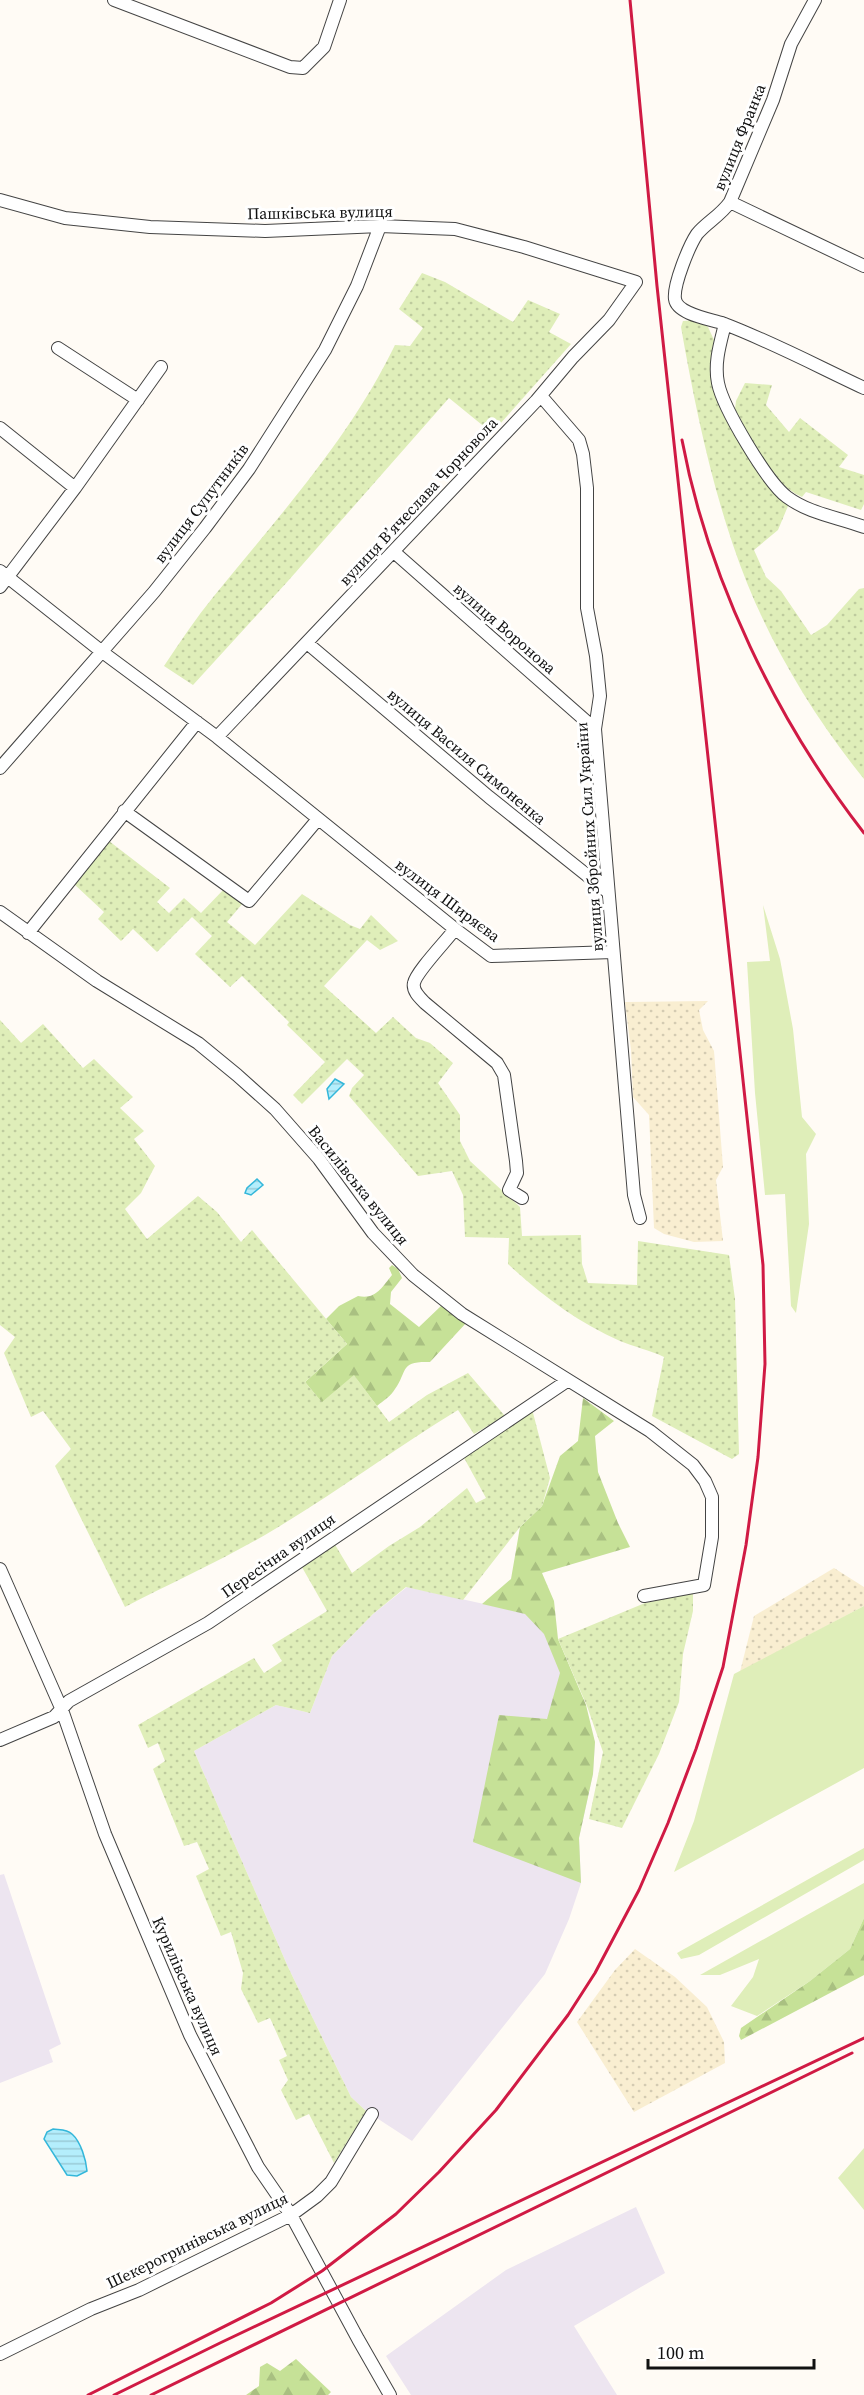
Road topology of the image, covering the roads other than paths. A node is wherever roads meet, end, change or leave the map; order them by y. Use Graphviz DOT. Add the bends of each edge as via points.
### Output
graph roads {
  1 [pos="117,0"];
  2 [pos="340,0"];
  3 [pos="815,0"];
  4 [pos="0,200"];
  5 [pos="730,202"];
  6 [pos="380,226"];
  7 [pos="864,266"];
  8 [pos="636,282"];
  9 [pos="725,324"];
  10 [pos="58,348"];
  11 [pos="161,366"];
  12 [pos="864,388"];
  13 [pos="541,396"];
  14 [pos="138,400"];
  15 [pos="0,428"];
  16 [pos="75,488"];
  17 [pos="864,527"];
  18 [pos="394,552"];
  19 [pos="3,578"];
  20 [pos="307,643"];
  21 [pos="101,651"];
  22 [pos="197,722"];
  23 [pos="595,729"];
  24 [pos="217,737"];
  25 [pos="0,768"];
  26 [pos="124,811"];
  27 [pos="318,819"];
  28 [pos="608,892"];
  29 [pos="0,912"];
  30 [pos="455,929"];
  31 [pos="28,933"];
  32 [pos="613,952"];
  33 [pos="522,1198"];
  34 [pos="640,1218"];
  35 [pos="567,1381"];
  36 [pos="0,1569"];
  37 [pos="644,1596"];
  38 [pos="62,1710"];
  39 [pos="0,1740"];
  40 [pos="372,2114"];
  41 [pos="291,2215"];
  42 [pos="0,2354"];
  43 [pos="390,2395"];
  1 -- 2 [label="street" via="290,67 303,68 324,47"];
  3 -- 5 [label="street, вулиця Франка" via="791,44 773,100"];
  4 -- 6 [label="street, Пашківська вулиця" via="65,218 150,227 265,231"];
  5 -- 7 [label="street"];
  5 -- 9 [label="street, вулиця Франка" via="697,235 676,285 676,303 682,309"];
  6 -- 8 [label="street, Пашківська вулиця" via="455,229"];
  6 -- 21 [label="street, вулиця Супутників" via="357,286 325,350 249,469 161,583"];
  8 -- 13 [label="street, вулиця Вʼячеслава Чорновола" via="609,320"];
  9 -- 12 [label="street"];
  9 -- 17 [label="street" via="716,369 722,396 773,483 797,503"];
  10 -- 14 [label="street"];
  11 -- 14 [label="street"];
  13 -- 18 [label="street, вулиця Вʼячеслава Чорновола"];
  13 -- 23 [label="street, вулиця Збройних Сил України" via="579,440 583,454 587,488 587,608 600,696"];
  14 -- 16 [label="street"];
  15 -- 16 [label="street"];
  16 -- 19 [label="street"];
  18 -- 20 [label="street, вулиця Вʼячеслава Чорновола"];
  18 -- 23 [label="street, вулиця Воронова"];
  19 -- 21 [label="street, вулиця Ширяєва"];
  20 -- 24 [label="street, вулиця Вʼячеслава Чорновола"];
  20 -- 28 [label="street, вулиця Василя Симоненка" via="489,798"];
  21 -- 22 [label="street, вулиця Ширяєва"];
  21 -- 25 [label="street, вулиця Супутників"];
  22 -- 24 [label="street, вулиця Ширяєва"];
  22 -- 26 [label="street"];
  23 -- 28 [label="street, вулиця Збройних Сил України"];
  24 -- 27 [label="street, вулиця Ширяєва"];
  26 -- 27 [label="street" via="249,901"];
  26 -- 31 [label="street"];
  27 -- 30 [label="street, вулиця Ширяєва"];
  28 -- 32 [label="street, вулиця Збройних Сил України"];
  29 -- 31 [label="street, Василівська вулиця"];
  30 -- 32 [label="street, вулиця Ширяєва" via="491,956"];
  30 -- 33 [label="street" via="420,972 414,983 416,992 497,1064 504,1076 517,1173 509,1190"];
  31 -- 35 [label="street, Василівська вулиця" via="198,1043 237,1075 275,1108 319,1159 373,1233 412,1275 462,1314"];
  32 -- 34 [label="street, вулиця Збройних Сил України" via="634,1195"];
  35 -- 37 [label="street, Василівська вулиця" via="651,1431 693,1466 712,1497 712,1537 704,1585"];
  35 -- 38 [label="street, Пересічна вулиця" via="236,1605 69,1701"];
  36 -- 38 [label="street, Курилівська вулиця"];
  38 -- 39 [label="street, Пересічна вулиця"];
  38 -- 41 [label="street, Курилівська вулиця" via="105,1834 190,2035 258,2167"];
  40 -- 41 [label="street, Шекерогринівська вулиця" via="331,2182"];
  41 -- 42 [label="street, Шекерогринівська вулиця"];
  41 -- 43 [label="street, Курилівська вулиця"];
}
